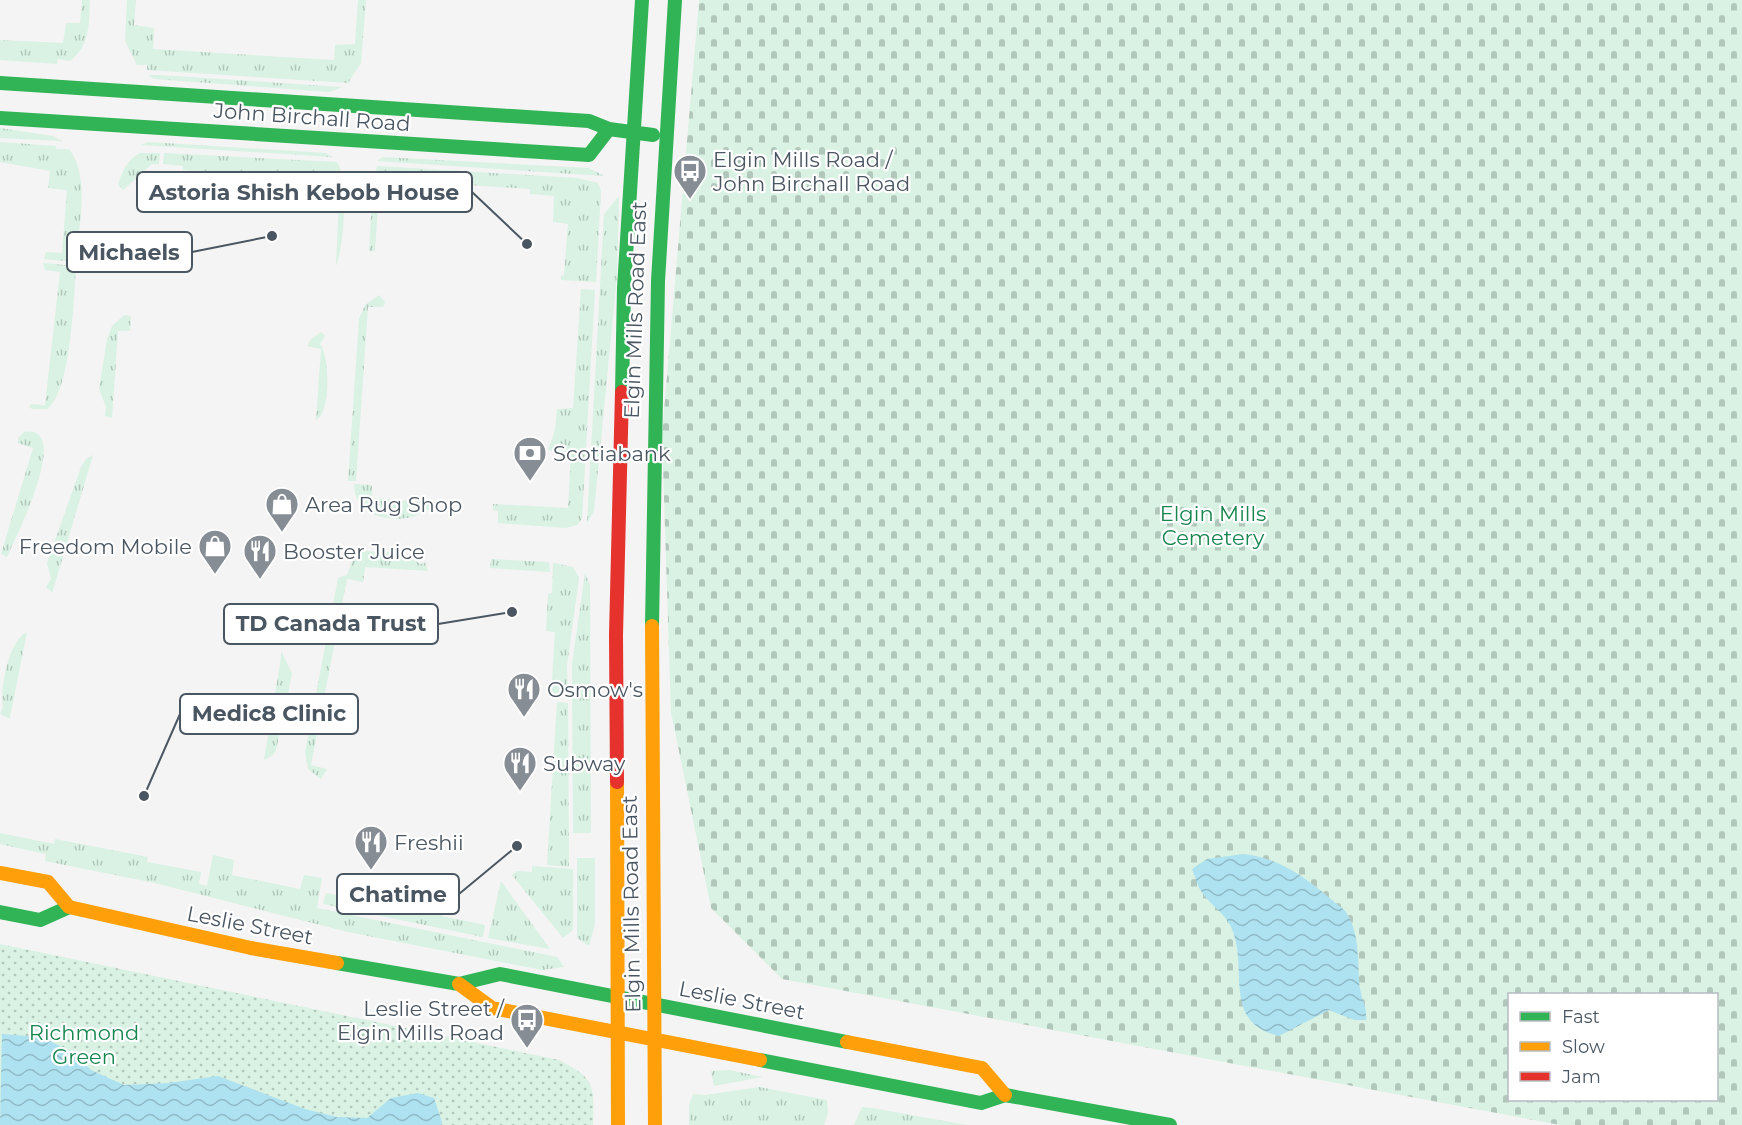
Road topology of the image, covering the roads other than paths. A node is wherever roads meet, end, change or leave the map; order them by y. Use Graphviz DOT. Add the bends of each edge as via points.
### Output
graph roads {
  1 [pos="642,0"];
  2 [pos="675,0"];
  3 [pos="0,83"];
  4 [pos="0,118"];
  5 [pos="609,129"];
  6 [pos="634,133"];
  7 [pos="663,137"];
  8 [pos="0,873"];
  9 [pos="69,907"];
  10 [pos="0,912"];
  11 [pos="459,984"];
  12 [pos="617,995"];
  13 [pos="655,1004"];
  14 [pos="616,1031"];
  15 [pos="654,1040"];
  16 [pos="1005,1095"];
  17 [pos="618,1125"];
  18 [pos="655,1125"];
  19 [pos="1170,1125"];
  1 -- 6 [label="main road, Elgin Mills Road East"];
  2 -- 7 [label="main road, Elgin Mills Road East"];
  3 -- 5 [label="main road, John Birchall Road" via="589,121"];
  4 -- 5 [label="main road, John Birchall Road" via="589,155"];
  5 -- 6 [label="main road, John Birchall Road"];
  6 -- 7 [label="main road, John Birchall Road"];
  6 -- 12 [label="main road, Elgin Mills Road East" via="624,288 616,624"];
  7 -- 13 [label="main road, Elgin Mills Road East" via="651,470 650,819"];
  8 -- 9 [label="main road" via="48,882"];
  9 -- 10 [label="main road" via="40,920"];
  9 -- 11 [label="main road, Leslie Street" via="251,948"];
  11 -- 12 [label="main road, Leslie Street" via="500,974"];
  11 -- 14 [label="main road, Leslie Street" via="492,1008"];
  12 -- 13 [label="main road, Leslie Street"];
  12 -- 14 [label="main road, Elgin Mills Road East"];
  13 -- 15 [label="main road, Elgin Mills Road East"];
  13 -- 16 [label="main road, Leslie Street" via="982,1068"];
  14 -- 15 [label="main road, Leslie Street"];
  14 -- 17 [label="main road, Elgin Mills Road East"];
  15 -- 16 [label="main road, Leslie Street" via="981,1103"];
  15 -- 18 [label="main road, Elgin Mills Road East"];
  16 -- 19 [label="main road, Leslie Street"];
}
